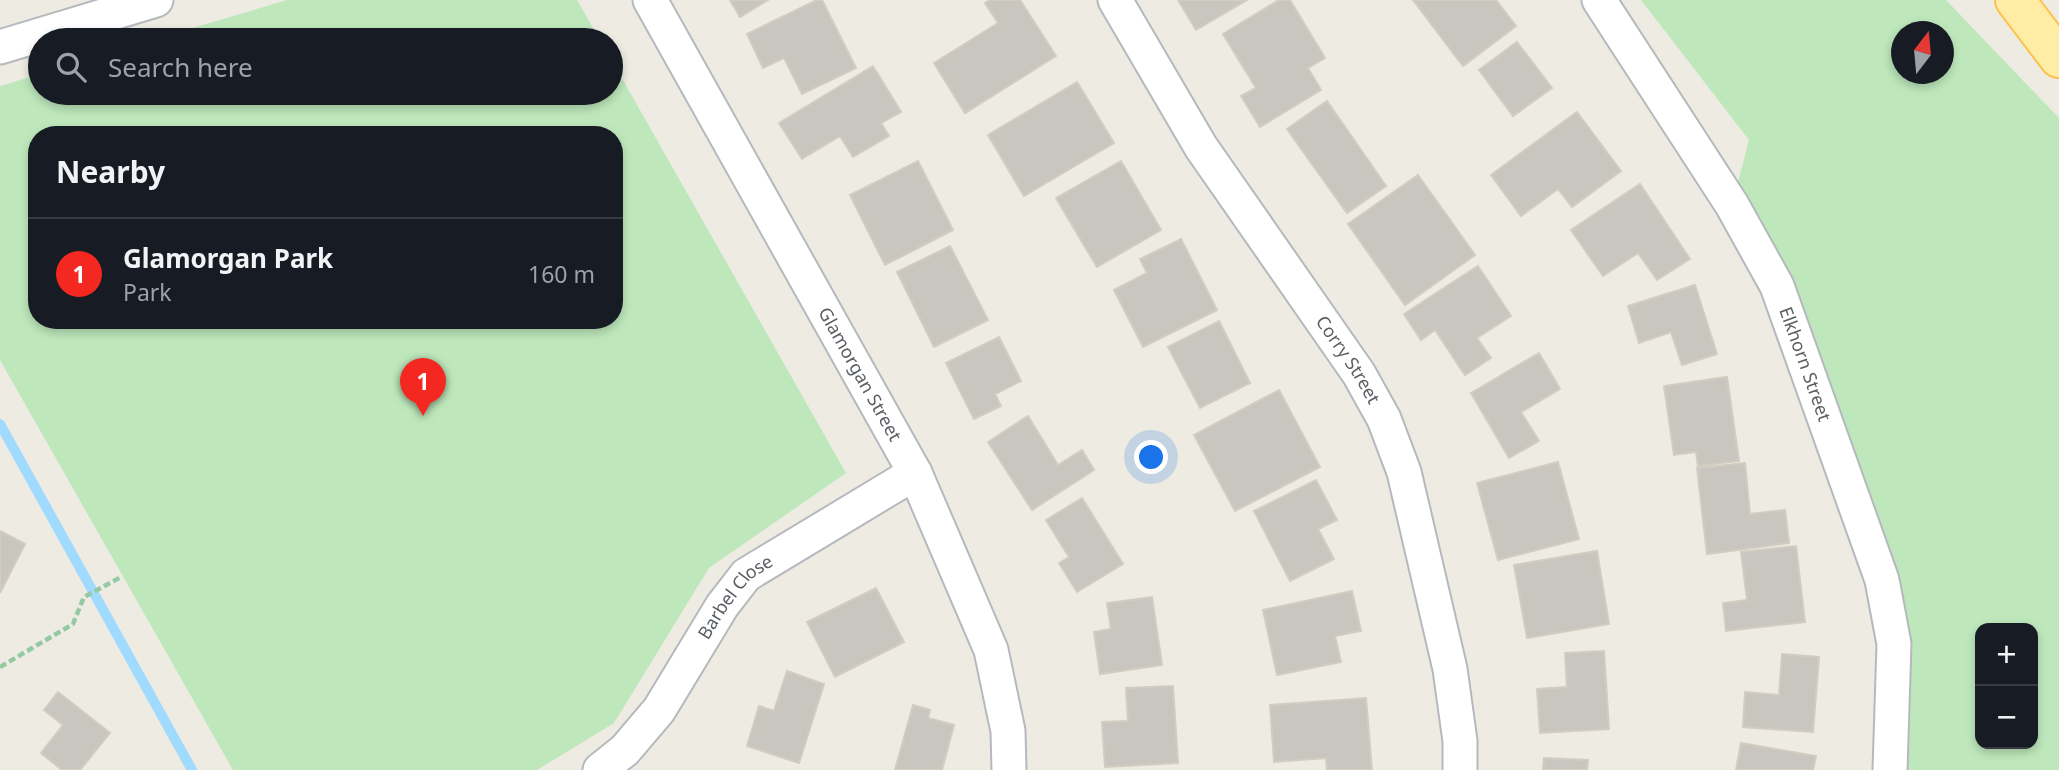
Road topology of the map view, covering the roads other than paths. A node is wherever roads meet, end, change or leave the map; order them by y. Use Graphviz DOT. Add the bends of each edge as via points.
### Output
graph roads {
  1 [pos="156,0"];
  2 [pos="650,0"];
  3 [pos="1115,0"];
  4 [pos="1599,0"];
  5 [pos="2015,0"];
  6 [pos="63,28"];
  7 [pos="28,39"];
  8 [pos="0,47"];
  9 [pos="2059,58"];
  10 [pos="915,473"];
  11 [pos="600,770"];
  12 [pos="1009,770"];
  13 [pos="1460,770"];
  14 [pos="1890,770"];
  1 -- 6 [label="street"];
  2 -- 10 [label="street, Glamorgan Street"];
  3 -- 13 [label="street, Corry Street" via="1194,137 1359,374 1384,419 1404,472 1450,669"];
  4 -- 14 [label="street, Elkhorn Street" via="1732,205 1777,286 1882,580 1894,644"];
  5 -- 9 [label="main road"];
  7 -- 8 [label="street"];
  10 -- 11 [label="street, Barbel Close" via="746,575 659,710 625,750"];
  10 -- 12 [label="street, Glamorgan Street" via="991,650 1008,731"];
}
